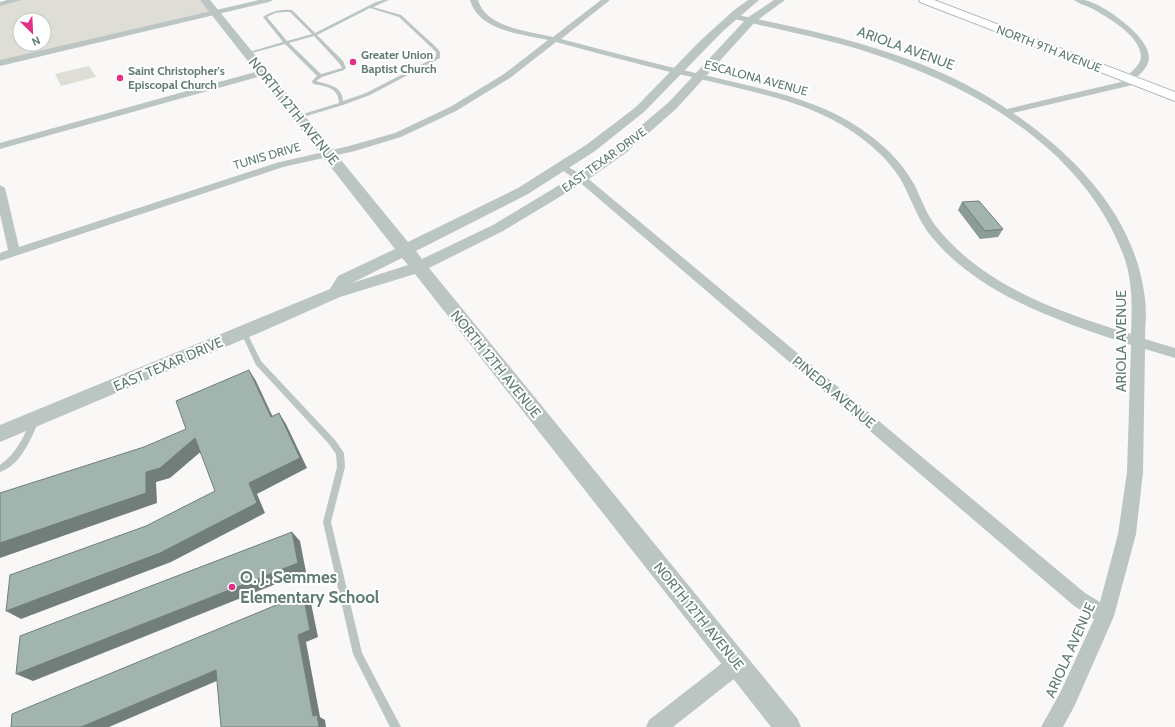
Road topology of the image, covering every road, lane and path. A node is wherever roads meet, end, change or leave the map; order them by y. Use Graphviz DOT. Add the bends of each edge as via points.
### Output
graph roads {
  1 [pos="17,0"];
  2 [pos="205,0"];
  3 [pos="269,0"];
  4 [pos="387,0"];
  5 [pos="474,0"];
  6 [pos="606,0"];
  7 [pos="754,0"];
  8 [pos="780,0"];
  9 [pos="924,0"];
  10 [pos="1078,0"];
  11 [pos="0,4"];
  12 [pos="370,7"];
  13 [pos="215,13"];
  14 [pos="733,16"];
  15 [pos="751,20"];
  16 [pos="314,35"];
  17 [pos="1146,37"];
  18 [pos="555,40"];
  19 [pos="286,43"];
  20 [pos="248,53"];
  21 [pos="0,63"];
  22 [pos="1149,69"];
  23 [pos="679,70"];
  24 [pos="262,73"];
  25 [pos="320,76"];
  26 [pos="699,76"];
  27 [pos="1132,81"];
  28 [pos="1175,97"];
  29 [pos="341,104"];
  30 [pos="1006,112"];
  31 [pos="298,117"];
  32 [pos="0,146"];
  33 [pos="328,154"];
  34 [pos="562,167"];
  35 [pos="581,178"];
  36 [pos="0,188"];
  37 [pos="405,250"];
  38 [pos="14,252"];
  39 [pos="0,257"];
  40 [pos="418,267"];
  41 [pos="335,293"];
  42 [pos="244,333"];
  43 [pos="1139,342"];
  44 [pos="1175,353"];
  45 [pos="35,420"];
  46 [pos="0,434"];
  47 [pos="0,469"];
  48 [pos="1105,616"];
  49 [pos="737,664"];
  50 [pos="396,727"];
  51 [pos="656,727"];
  52 [pos="788,727"];
  53 [pos="1051,727"];
  1 -- 11 [label="street"];
  2 -- 13 [label="street, NORTH 12TH AVENUE"];
  3 -- 13 [label="street"];
  4 -- 12 [label="lane"];
  5 -- 18 [label="street, ESCALONA AVENUE" via="478,13 495,24"];
  6 -- 18 [label="street, TUNIS DRIVE"];
  7 -- 14 [label="street, EAST TEXAR DRIVE"];
  8 -- 15 [label="street, EAST TEXAR DRIVE"];
  9 -- 27 [label="main road, NORTH 9TH AVENUE"];
  10 -- 17 [label="street" via="1126,20"];
  12 -- 16 [label="lane"];
  12 -- 29 [label="lane" via="400,16 438,52 438,58 368,94"];
  13 -- 20 [label="street, NORTH 12TH AVENUE"];
  13 -- 21 [label="street"];
  14 -- 15 [label="street, ARIOLA AVENUE"];
  14 -- 23 [label="street, EAST TEXAR DRIVE"];
  15 -- 26 [label="street, EAST TEXAR DRIVE"];
  15 -- 30 [label="street, ARIOLA AVENUE" via="830,38 892,57 950,81"];
  16 -- 19 [label="lane"];
  16 -- 19 [label="lane" via="290,11 269,14 265,17"];
  16 -- 25 [label="lane" via="344,68"];
  18 -- 23 [label="street, ESCALONA AVENUE"];
  18 -- 33 [label="street, TUNIS DRIVE" via="507,76 447,112 392,137"];
  19 -- 20 [label="lane"];
  19 -- 25 [label="lane"];
  20 -- 24 [label="street, NORTH 12TH AVENUE"];
  22 -- 27 [label="street"];
  23 -- 26 [label="street, ESCALONA AVENUE"];
  23 -- 34 [label="street, EAST TEXAR DRIVE" via="623,124"];
  24 -- 31 [label="street, NORTH 12TH AVENUE"];
  24 -- 32 [label="street"];
  25 -- 29 [label="lane" via="314,82 326,84 336,90 341,96"];
  26 -- 35 [label="street, EAST TEXAR DRIVE" via="650,126"];
  26 -- 43 [label="street, ESCALONA AVENUE" via="791,100 847,124 895,163 932,229 967,263 1016,295 1048,310"];
  27 -- 28 [label="main road, NORTH 9TH AVENUE"];
  27 -- 30 [label="street"];
  29 -- 31 [label="lane"];
  30 -- 43 [label="street, ARIOLA AVENUE" via="1068,162 1105,207 1118,229 1136,278 1140,301"];
  31 -- 33 [label="street, NORTH 12TH AVENUE"];
  33 -- 37 [label="street, NORTH 12TH AVENUE"];
  33 -- 38 [label="street, TUNIS DRIVE" via="280,165"];
  34 -- 35 [label="street, PINEDA AVENUE"];
  34 -- 37 [label="street, EAST TEXAR DRIVE" via="486,211"];
  35 -- 40 [label="street, EAST TEXAR DRIVE" via="498,228"];
  35 -- 48 [label="street, PINEDA AVENUE" via="1073,594"];
  36 -- 38 [label="street"];
  37 -- 40 [label="street, NORTH 12TH AVENUE"];
  37 -- 41 [label="street, EAST TEXAR DRIVE" via="344,280"];
  38 -- 39 [label="street, TUNIS DRIVE"];
  40 -- 41 [label="street, EAST TEXAR DRIVE"];
  40 -- 49 [label="street, NORTH 12TH AVENUE"];
  41 -- 42 [label="street, EAST TEXAR DRIVE"];
  42 -- 45 [label="street, EAST TEXAR DRIVE"];
  42 -- 50 [label="lane" via="258,363 340,453 341,467 327,522 358,654"];
  43 -- 44 [label="street, ESCALONA AVENUE"];
  43 -- 48 [label="street, ARIOLA AVENUE" via="1135,472 1127,534"];
  45 -- 46 [label="street, EAST TEXAR DRIVE"];
  45 -- 47 [label="lane" via="20,451"];
  48 -- 53 [label="street, ARIOLA AVENUE" via="1067,700"];
  49 -- 51 [label="street"];
  49 -- 52 [label="street, NORTH 12TH AVENUE"];
}
